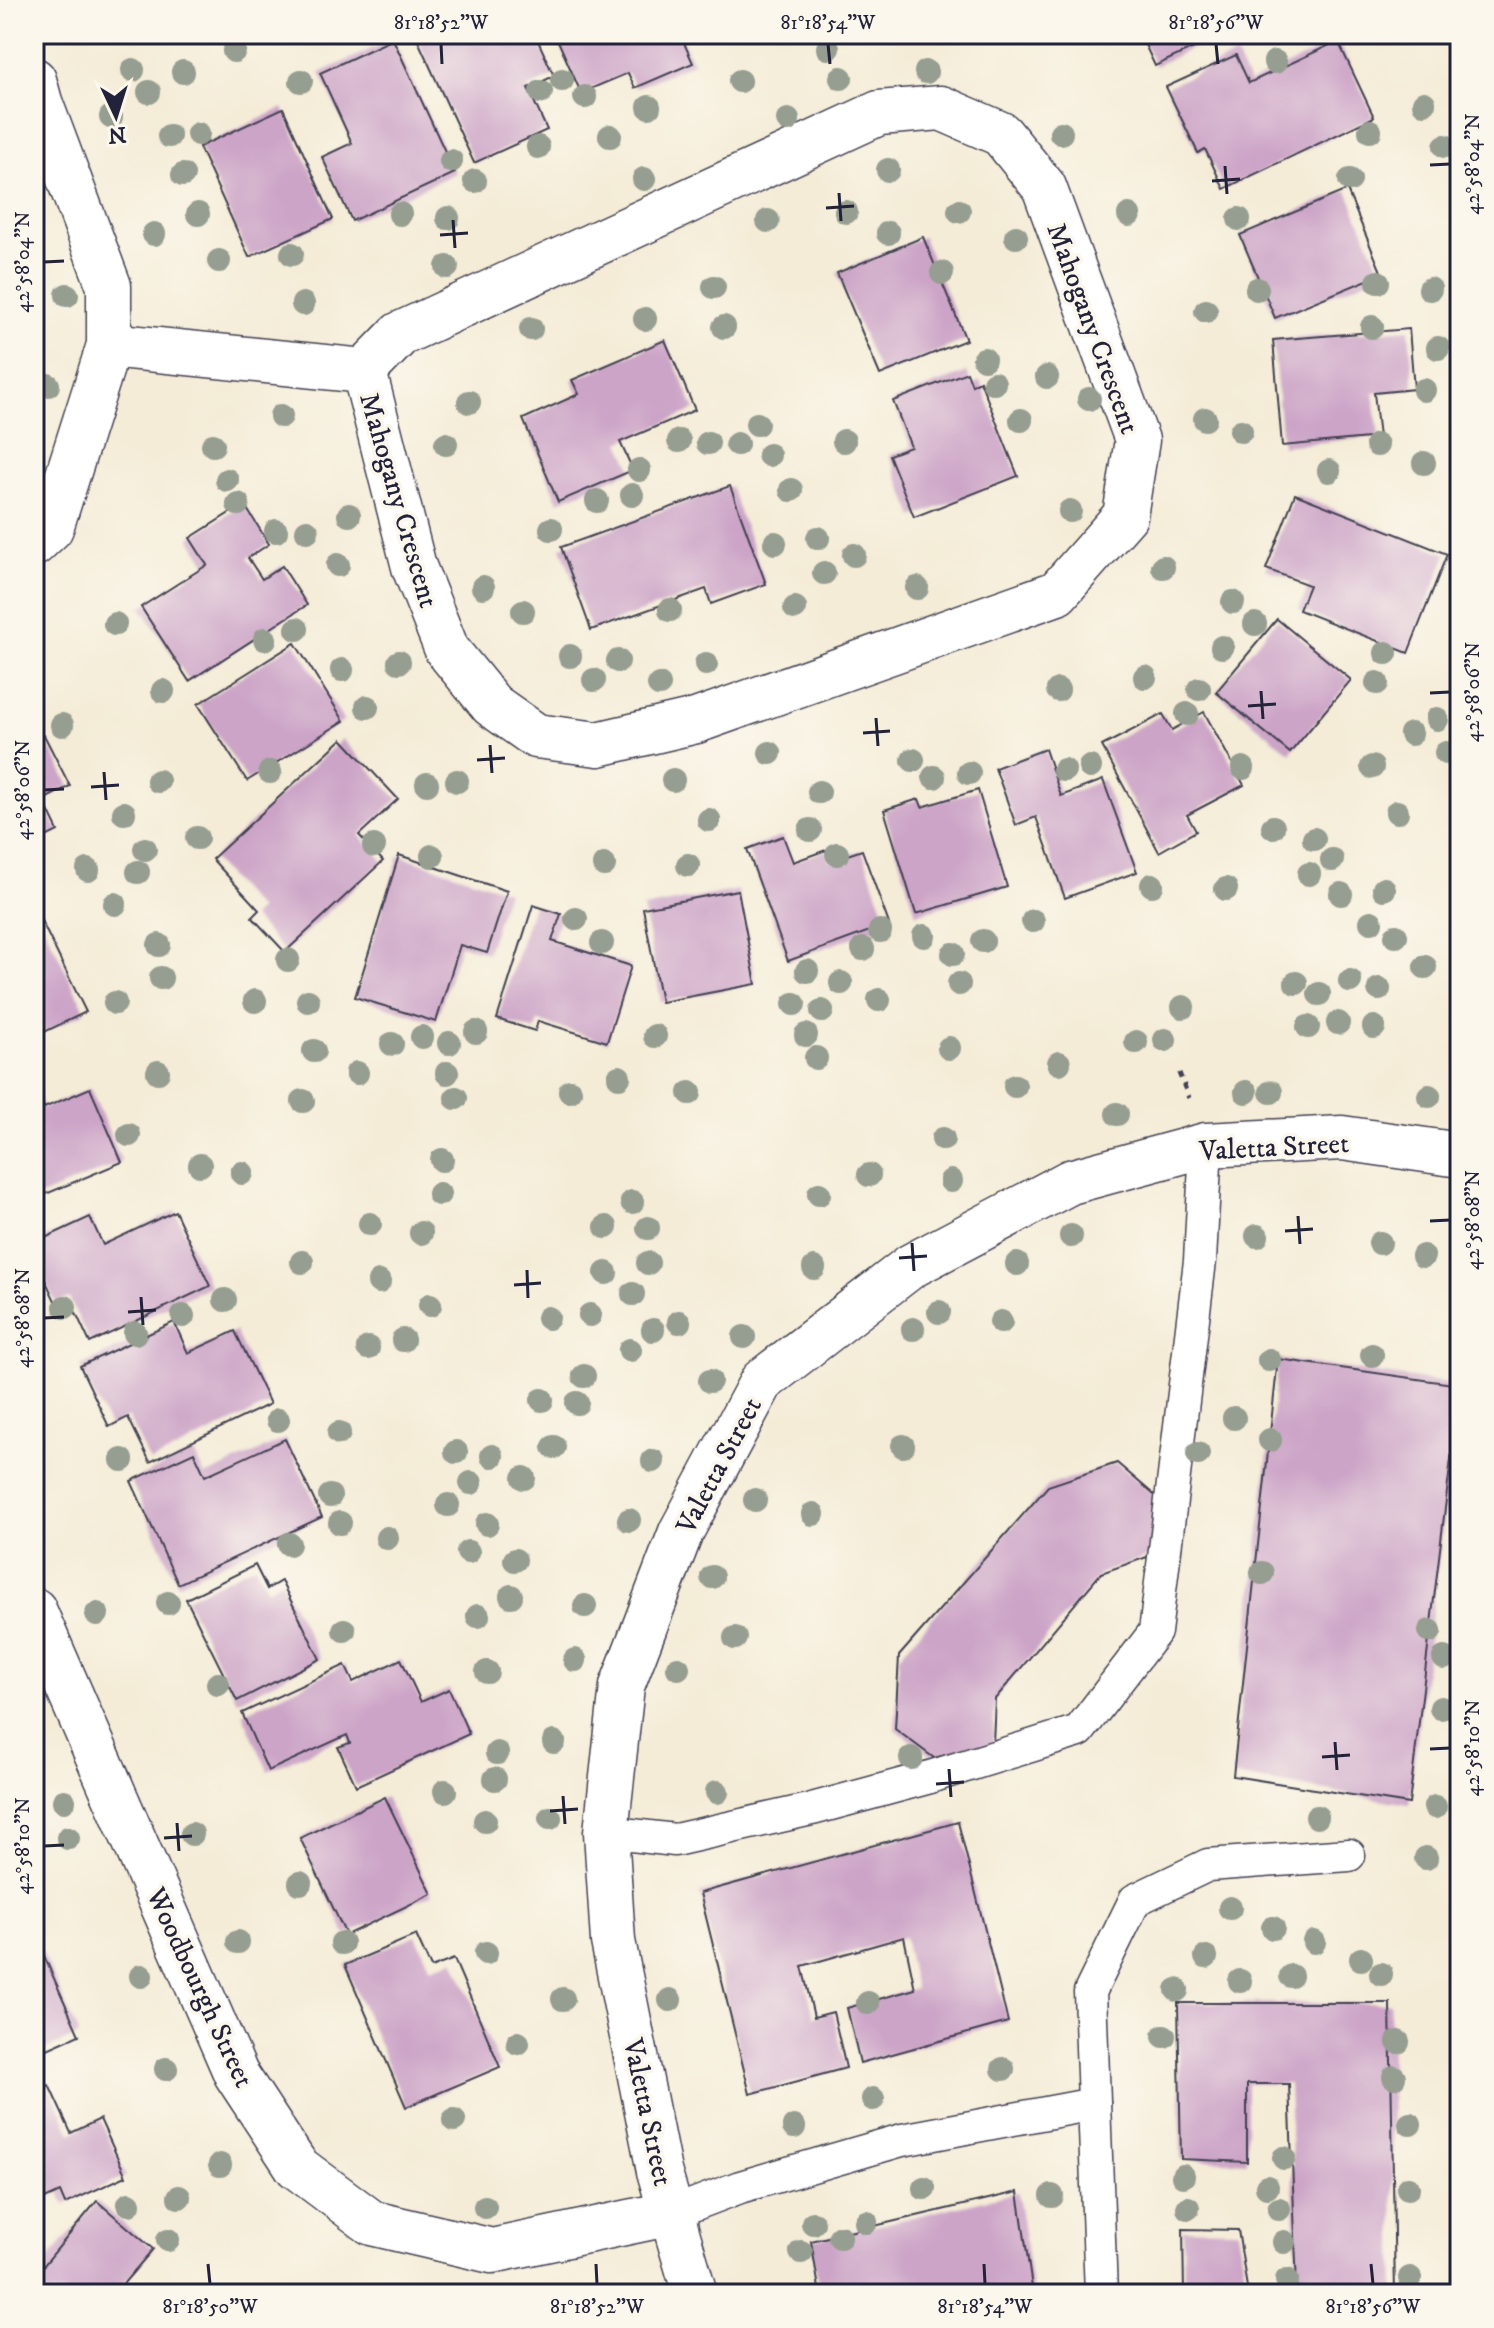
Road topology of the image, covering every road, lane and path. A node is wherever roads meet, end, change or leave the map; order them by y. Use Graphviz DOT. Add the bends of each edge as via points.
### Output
graph roads {
  1 [pos="34,80"];
  2 [pos="109,345"];
  3 [pos="364,371"];
  4 [pos="34,544"];
  5 [pos="1206,1145"];
  6 [pos="1460,1155"];
  7 [pos="34,1610"];
  8 [pos="606,1832"];
  9 [pos="1349,1855"];
  10 [pos="1094,2104"];
  11 [pos="672,2213"];
  12 [pos="695,2294"];
  13 [pos="1101,2294"];
  1 -- 2 [label="street" via="109,286"];
  2 -- 3 [label="street, Mahogany Crescent"];
  2 -- 4 [label="street" via="51,528"];
  3 -- 3 [label="street, Mahogany Crescent" via="400,334 879,113 941,108 1001,134 1044,187 1137,440 1125,516 1057,593 696,721 598,744 536,736 492,705 447,650 414,567"];
  5 -- 6 [label="street, Valetta Street" via="1342,1138"];
  5 -- 8 [label="street, Valetta Street" via="1070,1182 911,1266 762,1381 681,1532 622,1686"];
  5 -- 8 [label="lane" via="1200,1261 1155,1632 1079,1731 812,1809 675,1840"];
  7 -- 11 [label="street, Woodbourgh Street" via="236,2074 297,2167 372,2223 492,2251"];
  8 -- 11 [label="street, Valetta Street" via="613,1941"];
  9 -- 10 [label="lane" via="1208,1865 1135,1900 1090,1992"];
  10 -- 11 [label="lane" via="902,2140 740,2187"];
  10 -- 13 [label="lane"];
  11 -- 12 [label="street, Valetta Street"];
}
